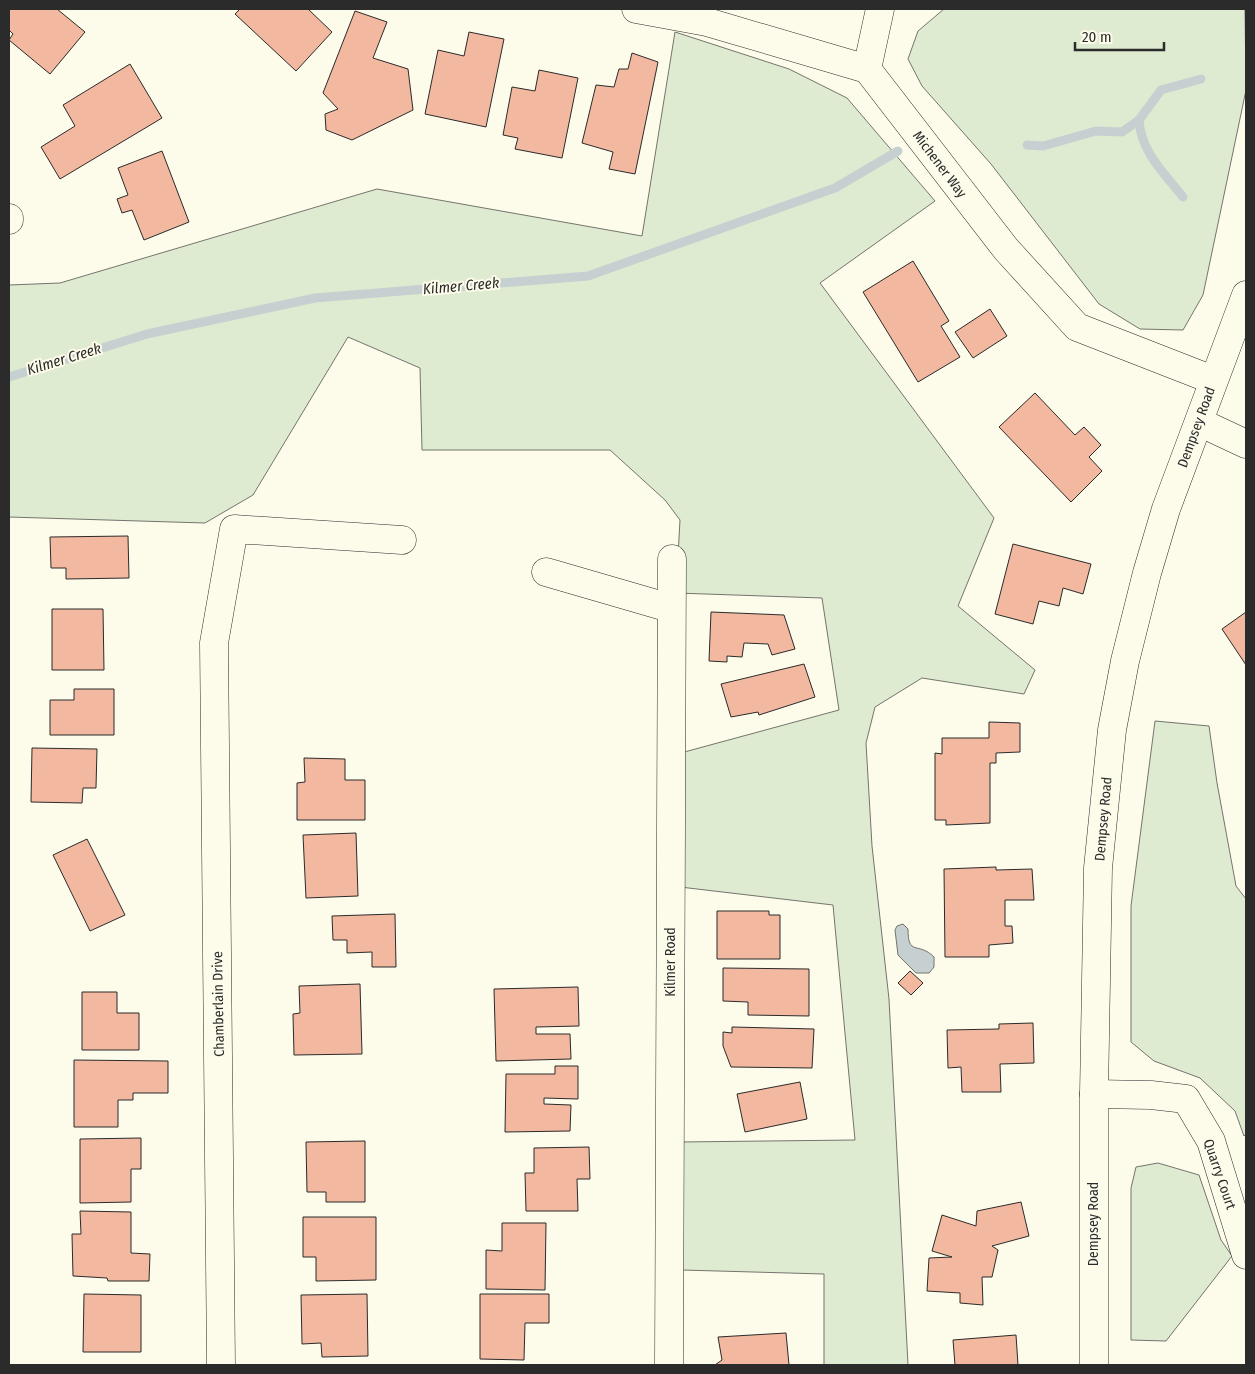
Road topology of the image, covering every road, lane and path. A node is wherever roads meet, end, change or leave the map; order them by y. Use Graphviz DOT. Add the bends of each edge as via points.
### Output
graph roads {
  1 [pos="636,9"];
  2 [pos="880,9"];
  3 [pos="868,69"];
  4 [pos="1246,295"];
  5 [pos="1213,380"];
  6 [pos="1199,422"];
  7 [pos="1246,444"];
  8 [pos="402,540"];
  9 [pos="672,559"];
  10 [pos="546,572"];
  11 [pos="670,608"];
  12 [pos="1094,1094"];
  13 [pos="1246,1255"];
  14 [pos="222,1365"];
  15 [pos="669,1365"];
  16 [pos="1094,1365"];
  1 -- 3 [label="street" via="707,22"];
  2 -- 3 [label="street"];
  3 -- 5 [label="street, Michener Way" via="1006,249 1077,327"];
  4 -- 5 [label="street, Dempsey Road"];
  5 -- 6 [label="street, Dempsey Road"];
  6 -- 7 [label="street"];
  6 -- 12 [label="street, Dempsey Road" via="1166,509 1147,573 1125,660 1112,730 1098,868"];
  8 -- 14 [label="street, Chamberlain Drive" via="234,530 214,643"];
  9 -- 11 [label="street, Kilmer Road"];
  10 -- 11 [label="street"];
  11 -- 15 [label="street, Kilmer Road"];
  12 -- 13 [label="street, Quarry Court" via="1186,1099 1211,1141"];
  12 -- 16 [label="street, Dempsey Road"];
}
